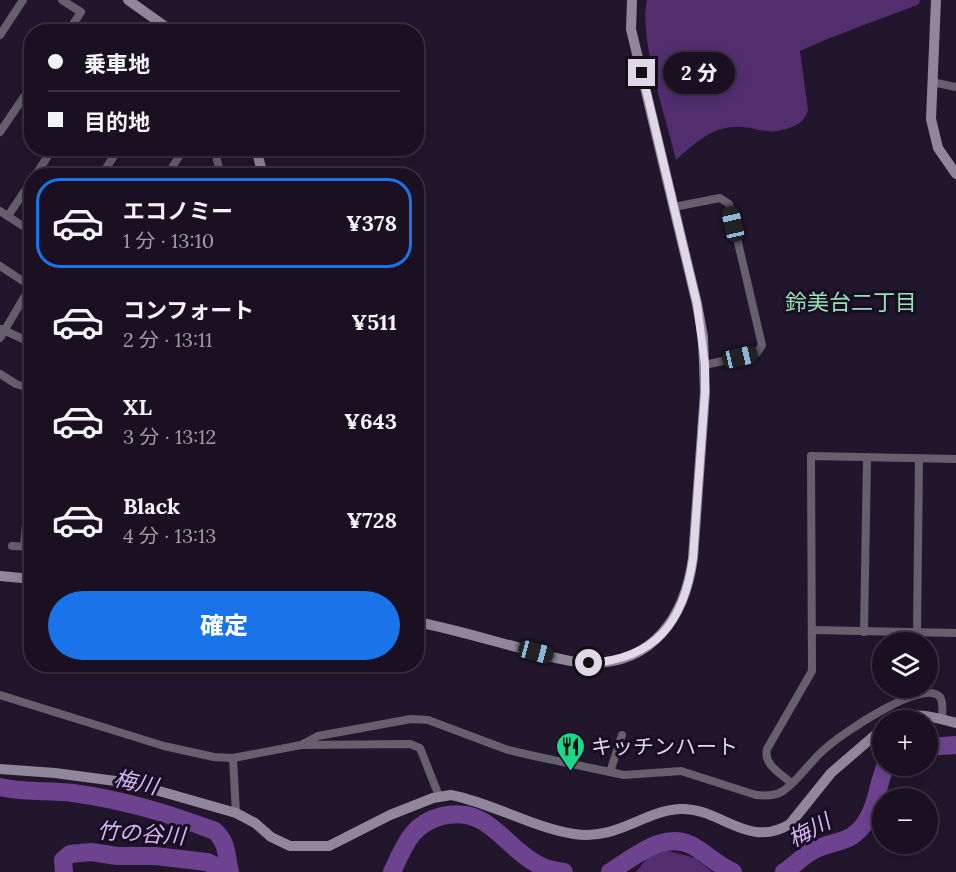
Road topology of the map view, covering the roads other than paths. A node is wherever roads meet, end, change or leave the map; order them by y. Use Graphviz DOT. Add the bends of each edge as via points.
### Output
graph roads {
  1 [pos="23,0"];
  2 [pos="63,0"];
  3 [pos="128,0"];
  4 [pos="633,0"];
  5 [pos="936,0"];
  6 [pos="73,24"];
  7 [pos="161,24"];
  8 [pos="0,34"];
  9 [pos="932,82"];
  10 [pos="956,87"];
  11 [pos="24,98"];
  12 [pos="0,132"];
  13 [pos="956,174"];
  14 [pos="24,190"];
  15 [pos="674,207"];
  16 [pos="4,214"];
  17 [pos="24,227"];
  18 [pos="0,266"];
  19 [pos="24,281"];
  20 [pos="24,297"];
  21 [pos="1,332"];
  22 [pos="24,340"];
  23 [pos="705,365"];
  24 [pos="0,374"];
  25 [pos="24,386"];
  26 [pos="867,457"];
  27 [pos="919,459"];
  28 [pos="956,459"];
  29 [pos="12,546"];
  30 [pos="24,547"];
  31 [pos="0,576"];
  32 [pos="24,578"];
  33 [pos="424,624"];
  34 [pos="812,630"];
  35 [pos="864,632"];
  36 [pos="872,632"];
  37 [pos="917,632"];
  38 [pos="938,633"];
  39 [pos="956,633"];
  40 [pos="0,695"];
  41 [pos="938,718"];
  42 [pos="942,719"];
  43 [pos="956,723"];
  44 [pos="622,735"];
  45 [pos="872,738"];
  46 [pos="301,745"];
  47 [pos="232,758"];
  48 [pos="0,769"];
  49 [pos="610,772"];
  50 [pos="791,783"];
  51 [pos="439,796"];
  52 [pos="236,813"];
  1 -- 8 [label="street"];
  2 -- 6 [label="street" via="81,12"];
  3 -- 7 [label="street"];
  4 -- 15 [label="street" via="631,29"];
  5 -- 9 [label="street"];
  9 -- 10 [label="street"];
  9 -- 13 [label="street" via="933,132 938,148"];
  11 -- 12 [label="street"];
  14 -- 16 [label="street"];
  15 -- 23 [label="street" via="697,304"];
  15 -- 23 [label="street" via="720,198 729,204 762,345 757,353"];
  16 -- 17 [label="street"];
  18 -- 19 [label="street"];
  20 -- 21 [label="street"];
  21 -- 22 [label="street"];
  23 -- 33 [label="street" via="690,578 676,616 654,641 622,658 589,663"];
  24 -- 25 [label="street"];
  26 -- 27 [label="street"];
  26 -- 34 [label="street" via="812,456"];
  26 -- 35 [label="street"];
  27 -- 28 [label="street"];
  27 -- 37 [label="street"];
  29 -- 30 [label="street"];
  31 -- 32 [label="street"];
  34 -- 35 [label="street"];
  34 -- 50 [label="street" via="812,671 765,755 767,762"];
  35 -- 36 [label="street"];
  38 -- 39 [label="street"];
  40 -- 47 [label="street" via="191,753"];
  41 -- 42 [label="street"];
  42 -- 43 [label="street"];
  42 -- 50 [label="street" via="943,703 936,694 930,692 897,701 825,748"];
  44 -- 49 [label="street"];
  45 -- 51 [label="street" via="831,773 789,824 770,832 748,831 682,809 590,836 573,834 463,797"];
  46 -- 47 [label="street"];
  46 -- 49 [label="street" via="318,736 411,719 428,720 508,750"];
  46 -- 51 [label="street" via="410,744 420,748"];
  47 -- 52 [label="street"];
  48 -- 52 [label="street" via="123,782"];
  49 -- 50 [label="street" via="636,775 681,771 769,796"];
  51 -- 52 [label="street" via="390,815 342,841 319,847 280,842"];
}
